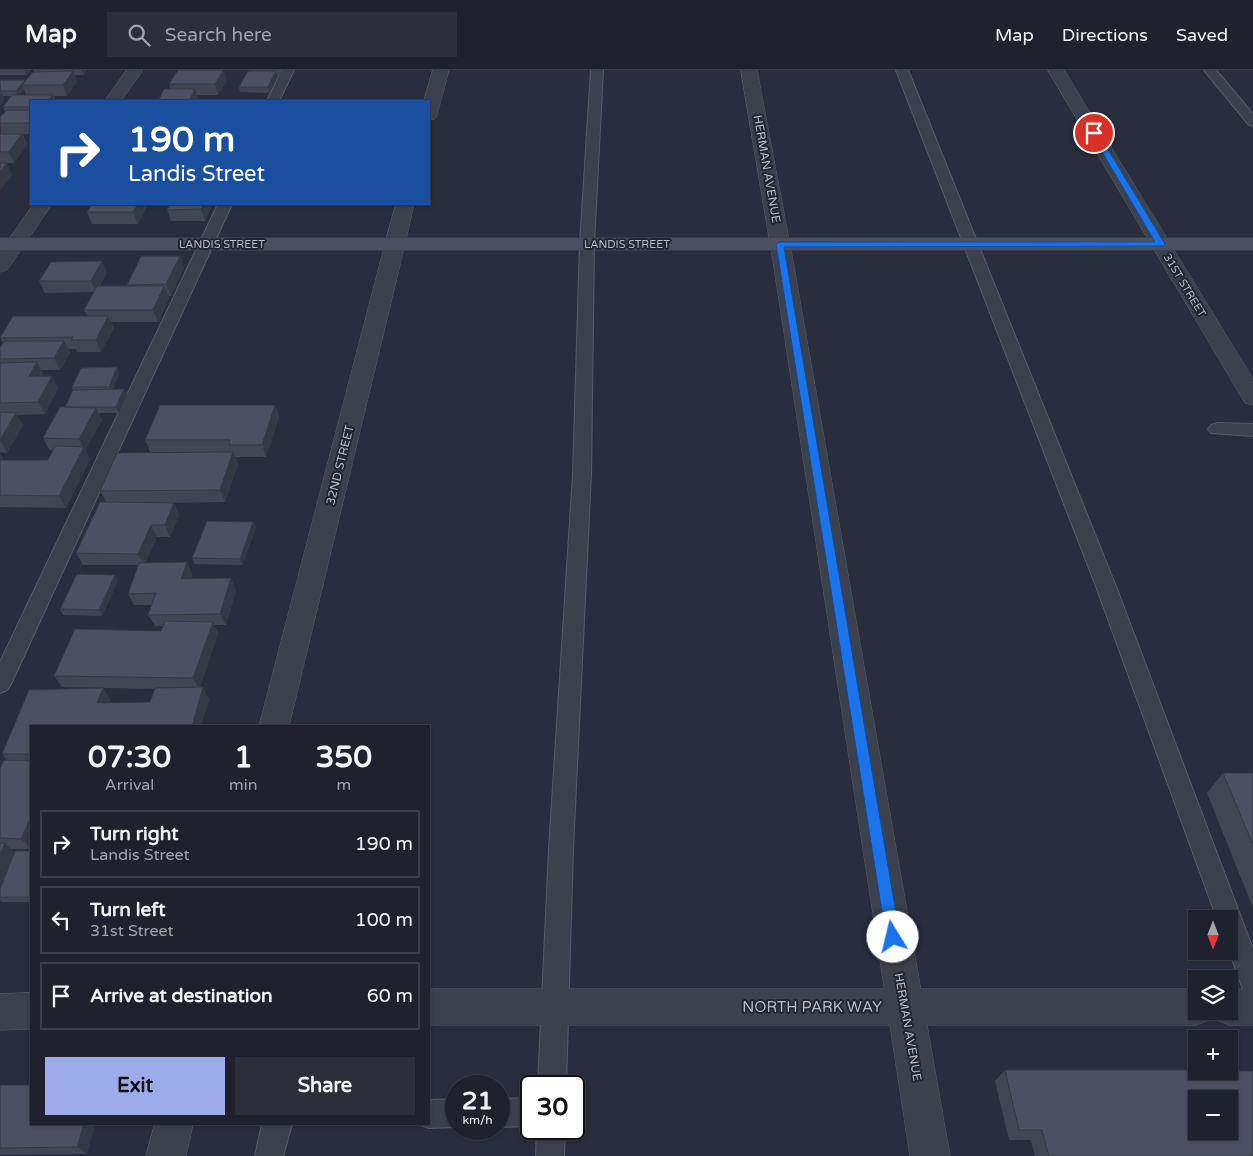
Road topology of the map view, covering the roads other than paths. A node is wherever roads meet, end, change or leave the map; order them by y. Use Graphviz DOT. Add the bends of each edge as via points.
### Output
graph roads {
  1 [pos="134,70"];
  2 [pos="288,70"];
  3 [pos="441,70"];
  4 [pos="597,70"];
  5 [pos="749,70"];
  6 [pos="902,70"];
  7 [pos="1056,70"];
  8 [pos="1210,70"];
  9 [pos="114,100"];
  10 [pos="273,100"];
  11 [pos="430,111"];
  12 [pos="1253,122"];
  13 [pos="42,205"];
  14 [pos="225,205"];
  15 [pos="406,205"];
  16 [pos="8,244"];
  17 [pos="206,244"];
  18 [pos="395,244"];
  19 [pos="588,244"];
  20 [pos="780,244"];
  21 [pos="972,244"];
  22 [pos="1161,244"];
  23 [pos="1253,244"];
  24 [pos="0,266"];
  25 [pos="1253,398"];
  26 [pos="1217,429"];
  27 [pos="1253,430"];
  28 [pos="0,684"];
  29 [pos="274,725"];
  30 [pos="1253,983"];
  31 [pos="430,1007"];
  32 [pos="554,1007"];
  33 [pos="905,1007"];
  34 [pos="1188,1007"];
  35 [pos="1238,1007"];
  36 [pos="1253,1007"];
  37 [pos="30,1011"];
  38 [pos="0,1012"];
  39 [pos="552,1075"];
  40 [pos="430,1114"];
  41 [pos="445,1114"];
  42 [pos="174,1125"];
  43 [pos="276,1125"];
  44 [pos="550,1140"];
  45 [pos="166,1156"];
  46 [pos="269,1156"];
  47 [pos="550,1156"];
  48 [pos="930,1156"];
  1 -- 9 [label="street"];
  2 -- 10 [label="lane"];
  3 -- 11 [label="street"];
  4 -- 19 [label="lane"];
  5 -- 20 [label="street, HERMAN AVENUE"];
  6 -- 21 [label="lane"];
  7 -- 22 [label="street, 31ST STREET"];
  8 -- 12 [label="lane"];
  13 -- 16 [label="street"];
  14 -- 17 [label="lane"];
  15 -- 18 [label="street, 32ND STREET"];
  16 -- 17 [label="main road, LANDIS STREET"];
  16 -- 24 [label="street"];
  17 -- 18 [label="main road, LANDIS STREET"];
  17 -- 28 [label="lane"];
  18 -- 19 [label="main road, LANDIS STREET"];
  18 -- 29 [label="street, 32ND STREET"];
  19 -- 20 [label="main road, LANDIS STREET"];
  19 -- 32 [label="lane" via="582,474"];
  20 -- 21 [label="main road, LANDIS STREET"];
  20 -- 33 [label="street, HERMAN AVENUE"];
  21 -- 22 [label="main road, LANDIS STREET"];
  21 -- 30 [label="lane" via="1107,589"];
  22 -- 23 [label="main road, LANDIS STREET"];
  22 -- 25 [label="street, 31ST STREET"];
  26 -- 27 [label="lane"];
  31 -- 32 [label="street, NORTH PARK WAY"];
  32 -- 33 [label="street, NORTH PARK WAY"];
  32 -- 39 [label="lane"];
  33 -- 34 [label="street, NORTH PARK WAY"];
  33 -- 48 [label="street, HERMAN AVENUE"];
  35 -- 36 [label="street"];
  37 -- 38 [label="street"];
  40 -- 41 [label="lane"];
  42 -- 45 [label="street"];
  43 -- 46 [label="lane"];
  44 -- 47 [label="lane"];
}
